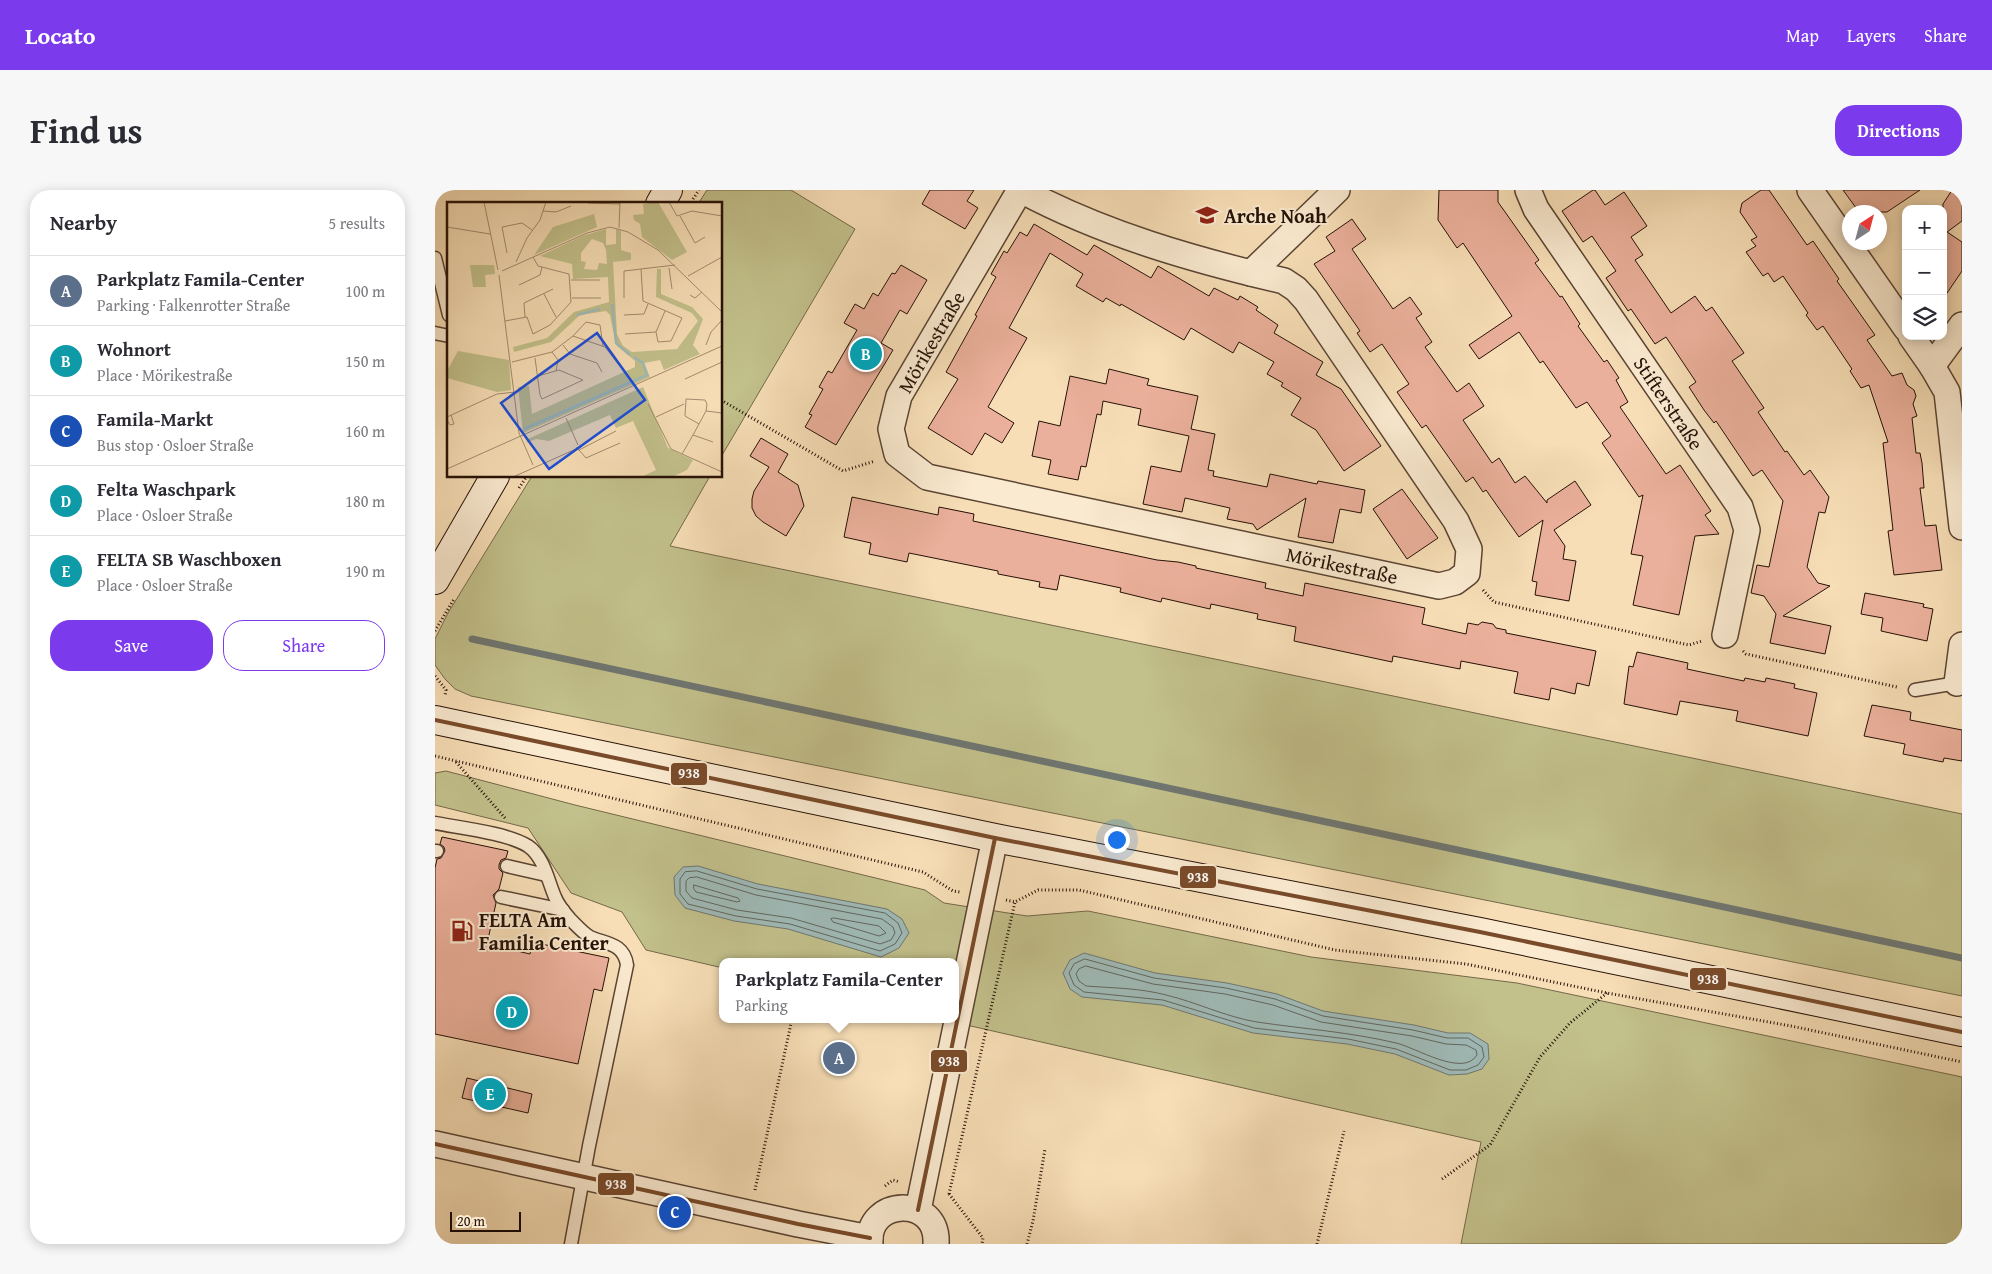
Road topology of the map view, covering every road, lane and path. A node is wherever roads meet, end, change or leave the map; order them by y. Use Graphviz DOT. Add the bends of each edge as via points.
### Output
graph roads {
  1 [pos="669,190"];
  2 [pos="1020,190"];
  3 [pos="1337,190"];
  4 [pos="1528,190"];
  5 [pos="1809,190"];
  6 [pos="661,202"];
  7 [pos="435,258"];
  8 [pos="1251,273"];
  9 [pos="447,307"];
  10 [pos="1902,322"];
  11 [pos="1962,325"];
  12 [pos="1914,340"];
  13 [pos="1932,366"];
  14 [pos="723,401"];
  15 [pos="897,454"];
  16 [pos="494,478"];
  17 [pos="1962,526"];
  18 [pos="1467,573"];
  19 [pos="435,580"];
  20 [pos="1725,635"];
  21 [pos="1962,644"];
  22 [pos="1959,684"];
  23 [pos="1915,690"];
  24 [pos="435,720"];
  25 [pos="435,756"];
  26 [pos="456,762"];
  27 [pos="507,821"];
  28 [pos="435,823"];
  29 [pos="995,838"];
  30 [pos="507,866"];
  31 [pos="546,875"];
  32 [pos="501,897"];
  33 [pos="982,897"];
  34 [pos="1015,902"];
  35 [pos="563,910"];
  36 [pos="1607,993"];
  37 [pos="959,1009"];
  38 [pos="790,1023"];
  39 [pos="956,1023"];
  40 [pos="1962,1032"];
  41 [pos="1962,1062"];
  42 [pos="1344,1132"];
  43 [pos="435,1144"];
  44 [pos="1045,1149"];
  45 [pos="583,1177"];
  46 [pos="1442,1179"];
  47 [pos="918,1210"];
  48 [pos="750,1213"];
  49 [pos="870,1241"];
  50 [pos="571,1244"];
  51 [pos="936,1244"];
  52 [pos="982,1244"];
  53 [pos="1027,1244"];
  54 [pos="1317,1244"];
  1 -- 6 [label="main road"];
  2 -- 8 [label="street, Mörikestraße" via="1142,242"];
  2 -- 15 [label="street, Mörikestraße" via="899,396 891,429"];
  3 -- 8 [label="street"];
  4 -- 20 [label="street, Stifterstraße" via="1536,209 1740,507 1747,530"];
  5 -- 10 [label="street"];
  7 -- 9 [label="lane"];
  8 -- 18 [label="street, Mörikestraße" via="1284,281 1305,300 1456,521 1469,549"];
  11 -- 13 [label="street"];
  12 -- 13 [label="street"];
  13 -- 17 [label="street" via="1947,392"];
  14 -- 15 [label="path" via="843,471"];
  15 -- 18 [label="street, Mörikestraße" via="927,477 1439,586 1455,582"];
  16 -- 19 [label="main road"];
  18 -- 20 [label="path" via="1494,602 1689,645"];
  20 -- 23 [label="path" via="1746,654"];
  21 -- 22 [label="street"];
  22 -- 23 [label="lane"];
  24 -- 29 [label="main road"];
  25 -- 26 [label="path"];
  26 -- 27 [label="path"];
  26 -- 33 [label="path" via="923,872 953,891"];
  28 -- 31 [label="lane" via="513,839 533,850"];
  29 -- 33 [label="street"];
  29 -- 40 [label="main road" via="1480,932"];
  30 -- 31 [label="lane"];
  31 -- 35 [label="lane"];
  32 -- 35 [label="lane"];
  33 -- 34 [label="path"];
  33 -- 37 [label="street"];
  34 -- 36 [label="path" via="1038,890 1079,890 1335,950 1466,964"];
  34 -- 52 [label="path" via="949,1194 983,1238"];
  35 -- 45 [label="lane" via="585,934 615,945 627,964"];
  36 -- 41 [label="path" via="1791,1026"];
  36 -- 46 [label="path" via="1570,1023 1540,1057 1490,1146"];
  38 -- 48 [label="path"];
  39 -- 47 [label="street"];
  42 -- 54 [label="path"];
  43 -- 45 [label="street"];
  44 -- 53 [label="path"];
  45 -- 48 [label="street"];
  45 -- 50 [label="lane"];
  47 -- 49 [label="street" via="893,1209 881,1215 873,1226"];
  47 -- 51 [label="street" via="930,1221 937,1235"];
  48 -- 49 [label="street"];
}
